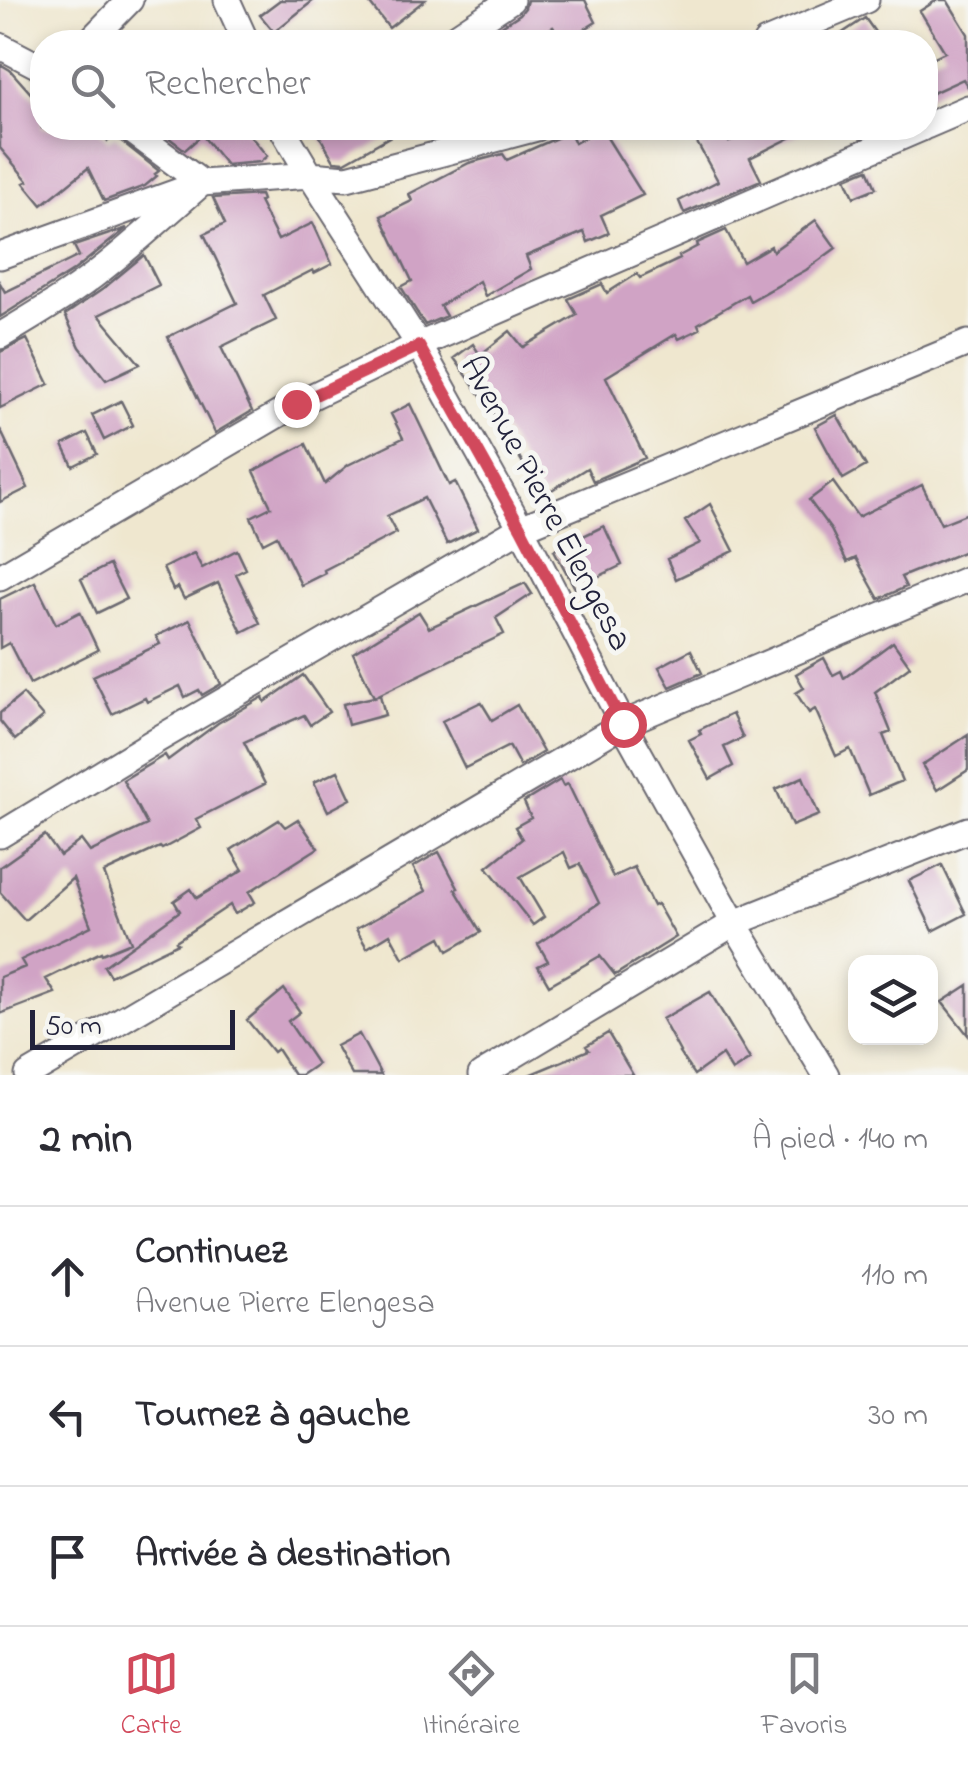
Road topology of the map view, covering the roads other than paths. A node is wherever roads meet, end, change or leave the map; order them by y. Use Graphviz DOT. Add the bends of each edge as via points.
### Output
graph roads {
  1 [pos="130,0"];
  2 [pos="228,0"];
  3 [pos="511,0"];
  4 [pos="866,0"];
  5 [pos="101,30"];
  6 [pos="241,30"];
  7 [pos="466,30"];
  8 [pos="795,30"];
  9 [pos="0,46"];
  10 [pos="30,62"];
  11 [pos="968,108"];
  12 [pos="938,121"];
  13 [pos="144,140"];
  14 [pos="292,140"];
  15 [pos="492,140"];
  16 [pos="894,140"];
  17 [pos="310,175"];
  18 [pos="202,183"];
  19 [pos="0,256"];
  20 [pos="0,336"];
  21 [pos="968,344"];
  22 [pos="419,346"];
  23 [pos="521,528"];
  24 [pos="0,577"];
  25 [pos="968,579"];
  26 [pos="623,724"];
  27 [pos="968,830"];
  28 [pos="0,835"];
  29 [pos="734,923"];
  30 [pos="28,1075"];
  31 [pos="481,1075"];
  32 [pos="826,1075"];
  1 -- 5 [label="street"];
  2 -- 6 [label="street"];
  3 -- 7 [label="street"];
  4 -- 8 [label="street"];
  9 -- 10 [label="street"];
  11 -- 12 [label="street"];
  13 -- 18 [label="street"];
  14 -- 17 [label="street, Avenue Pierre Elengesa"];
  15 -- 17 [label="street" via="358,176"];
  16 -- 22 [label="street"];
  17 -- 18 [label="street"];
  17 -- 22 [label="street, Avenue Pierre Elengesa"];
  18 -- 19 [label="street"];
  18 -- 20 [label="street" via="92,277"];
  21 -- 23 [label="street"];
  22 -- 23 [label="street, Avenue Pierre Elengesa"];
  22 -- 24 [label="street" via="296,404"];
  23 -- 26 [label="street, Avenue Pierre Elengesa"];
  23 -- 28 [label="street"];
  25 -- 26 [label="street"];
  26 -- 29 [label="street, Avenue Pierre Elengesa"];
  26 -- 30 [label="street"];
  27 -- 29 [label="street"];
  29 -- 31 [label="street"];
  29 -- 32 [label="street, Avenue Pierre Elengesa"];
}
